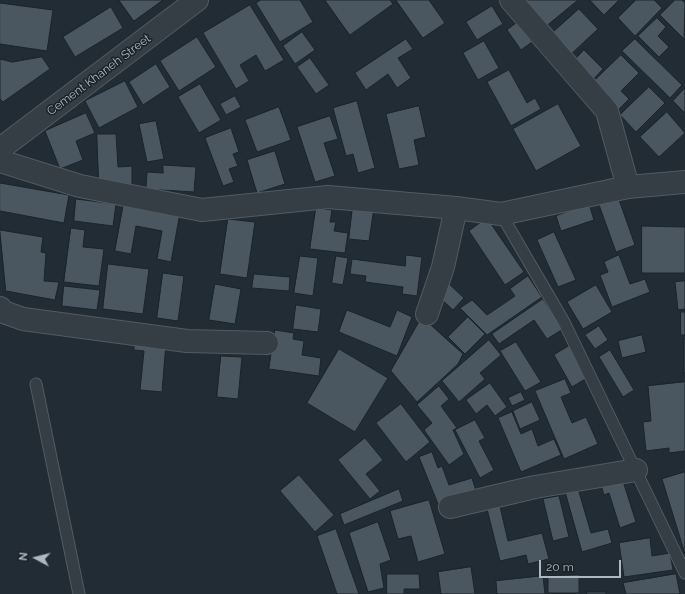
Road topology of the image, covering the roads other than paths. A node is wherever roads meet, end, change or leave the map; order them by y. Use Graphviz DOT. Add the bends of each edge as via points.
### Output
graph roads {
  1 [pos="197,0"];
  2 [pos="511,0"];
  3 [pos="0,149"];
  4 [pos="0,161"];
  5 [pos="685,182"];
  6 [pos="628,187"];
  7 [pos="456,208"];
  8 [pos="501,214"];
  9 [pos="0,308"];
  10 [pos="427,314"];
  11 [pos="267,343"];
  12 [pos="36,384"];
  13 [pos="636,470"];
  14 [pos="450,508"];
  15 [pos="685,573"];
  16 [pos="79,594"];
  1 -- 3 [label="street, Cement Khaneh Street"];
  2 -- 6 [label="street" via="607,111"];
  4 -- 7 [label="street" via="80,186 202,210 328,197"];
  5 -- 6 [label="street"];
  6 -- 8 [label="street"];
  7 -- 8 [label="street"];
  7 -- 10 [label="street" via="443,267"];
  8 -- 13 [label="lane" via="564,322"];
  9 -- 11 [label="street" via="1,311 23,319 179,340"];
  12 -- 16 [label="lane"];
  13 -- 14 [label="street" via="535,487"];
  13 -- 15 [label="lane"];
}
